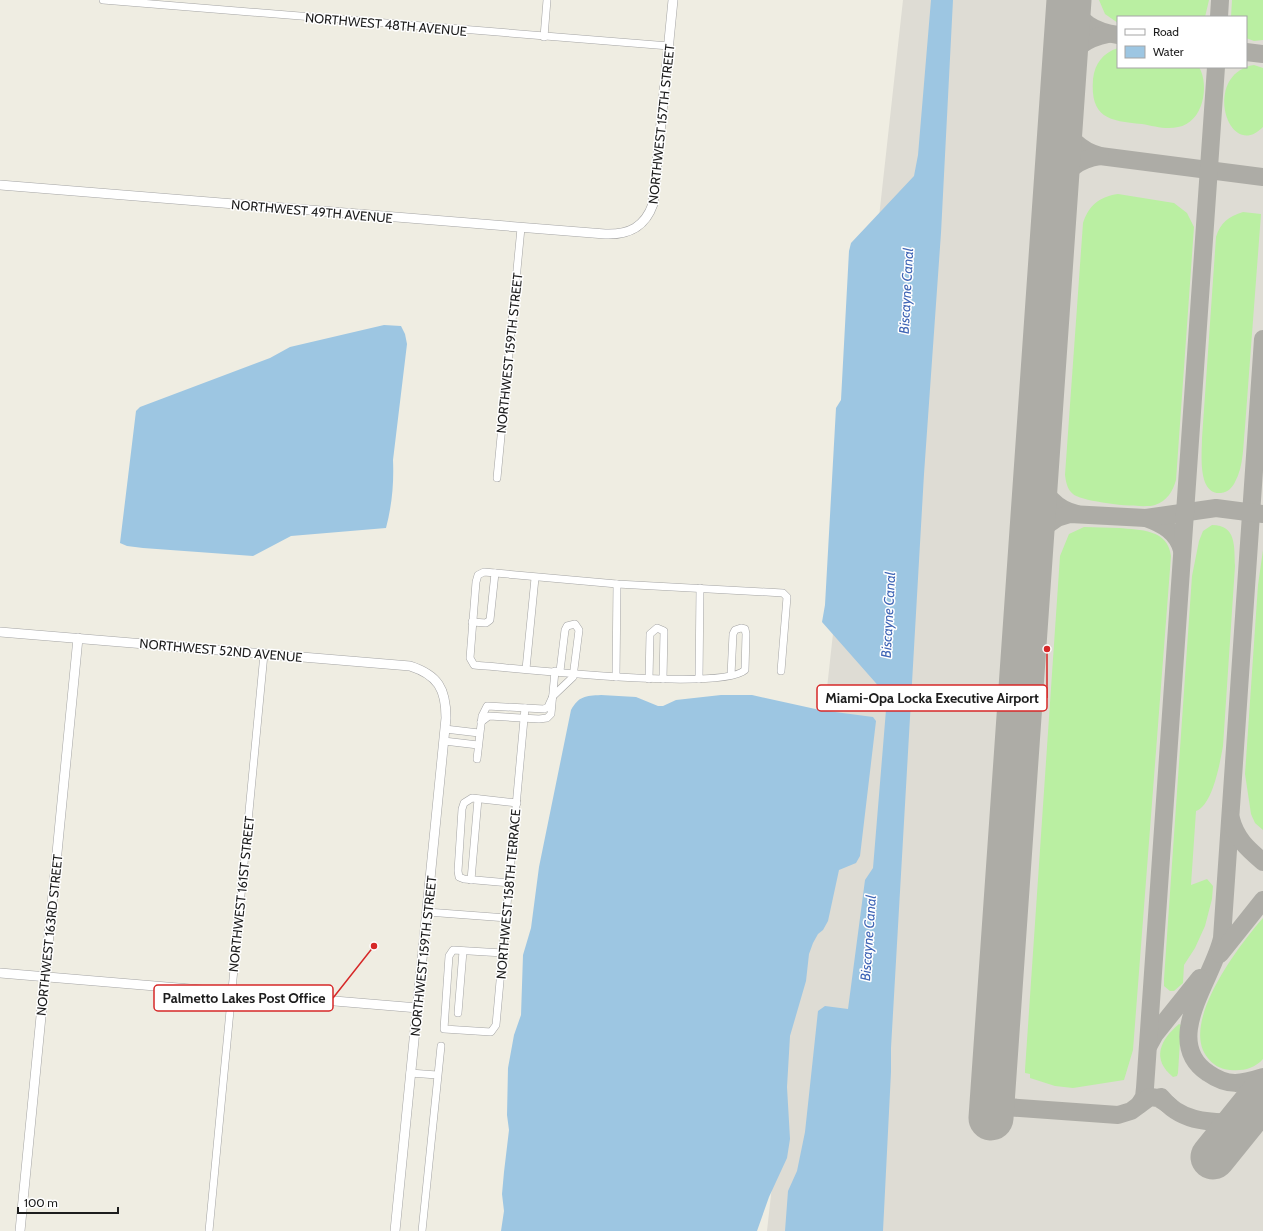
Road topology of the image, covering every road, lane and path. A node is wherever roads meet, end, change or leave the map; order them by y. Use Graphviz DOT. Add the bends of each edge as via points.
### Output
graph roads {
  1 [pos="102,0"];
  2 [pos="547,0"];
  3 [pos="673,0"];
  4 [pos="544,37"];
  5 [pos="669,46"];
  6 [pos="0,184"];
  7 [pos="521,228"];
  8 [pos="624,234"];
  9 [pos="497,478"];
  10 [pos="495,573"];
  11 [pos="535,578"];
  12 [pos="617,584"];
  13 [pos="700,588"];
  14 [pos="472,622"];
  15 [pos="0,632"];
  16 [pos="78,638"];
  17 [pos="264,654"];
  18 [pos="526,668"];
  19 [pos="558,671"];
  20 [pos="781,671"];
  21 [pos="575,673"];
  22 [pos="731,675"];
  23 [pos="616,676"];
  24 [pos="649,679"];
  25 [pos="663,679"];
  26 [pos="699,679"];
  27 [pos="438,682"];
  28 [pos="553,696"];
  29 [pos="525,708"];
  30 [pos="524,718"];
  31 [pos="481,722"];
  32 [pos="445,729"];
  33 [pos="480,733"];
  34 [pos="444,741"];
  35 [pos="478,745"];
  36 [pos="477,759"];
  37 [pos="478,799"];
  38 [pos="517,803"];
  39 [pos="470,880"];
  40 [pos="510,883"];
  41 [pos="427,912"];
  42 [pos="507,918"];
  43 [pos="463,950"];
  44 [pos="503,953"];
  45 [pos="0,973"];
  46 [pos="45,977"];
  47 [pos="231,993"];
  48 [pos="418,1008"];
  49 [pos="458,1013"];
  50 [pos="440,1046"];
  51 [pos="410,1073"];
  52 [pos="437,1075"];
  53 [pos="20,1231"];
  54 [pos="209,1231"];
  55 [pos="395,1231"];
  56 [pos="422,1231"];
  1 -- 4 [label="street, NORTHWEST 48TH AVENUE"];
  2 -- 4 [label="street"];
  3 -- 5 [label="street, NORTHWEST 157TH STREET"];
  4 -- 5 [label="street, NORTHWEST 48TH AVENUE"];
  5 -- 8 [label="street, NORTHWEST 157TH STREET" via="654,204 644,222"];
  6 -- 7 [label="street, NORTHWEST 49TH AVENUE"];
  7 -- 8 [label="street, NORTHWEST 49TH AVENUE"];
  7 -- 9 [label="street, NORTHWEST 159TH STREET"];
  10 -- 11 [label="street"];
  10 -- 14 [label="street" via="484,572 478,575"];
  10 -- 14 [label="street" via="490,620 486,623"];
  11 -- 12 [label="street"];
  11 -- 18 [label="street"];
  12 -- 13 [label="street"];
  12 -- 23 [label="street"];
  13 -- 20 [label="street" via="783,593 787,597"];
  13 -- 26 [label="street"];
  14 -- 18 [label="street" via="470,658 474,665"];
  15 -- 16 [label="street, NORTHWEST 52ND AVENUE"];
  16 -- 17 [label="street, NORTHWEST 52ND AVENUE"];
  16 -- 46 [label="street, NORTHWEST 163RD STREET"];
  17 -- 27 [label="street, NORTHWEST 52ND AVENUE" via="410,666 431,675"];
  17 -- 47 [label="street, NORTHWEST 161ST STREET"];
  18 -- 19 [label="street"];
  19 -- 21 [label="street"];
  19 -- 21 [label="street" via="565,630 567,626 575,624 579,630"];
  19 -- 28 [label="street"];
  21 -- 23 [label="street"];
  21 -- 28 [label="street"];
  22 -- 22 [label="street" via="745,670 746,634 745,630 740,628 735,630 734,634"];
  22 -- 26 [label="street"];
  23 -- 24 [label="street"];
  24 -- 25 [label="street"];
  24 -- 25 [label="street" via="650,634 657,628 664,631"];
  25 -- 26 [label="street"];
  27 -- 32 [label="street, NORTHWEST 159TH STREET" via="446,703"];
  28 -- 29 [label="street" via="544,709"];
  28 -- 30 [label="street" via="551,714 546,718"];
  29 -- 30 [label="street, NORTHWEST 158TH TERRACE"];
  29 -- 31 [label="street" via="487,706 483,710"];
  30 -- 31 [label="street" via="489,716"];
  30 -- 38 [label="street, NORTHWEST 158TH TERRACE"];
  31 -- 33 [label="street"];
  32 -- 33 [label="street"];
  32 -- 34 [label="street, NORTHWEST 159TH STREET"];
  33 -- 35 [label="street"];
  34 -- 35 [label="street"];
  34 -- 41 [label="street, NORTHWEST 159TH STREET"];
  35 -- 36 [label="street"];
  37 -- 38 [label="street"];
  37 -- 39 [label="street"];
  37 -- 39 [label="street, NORTHWEST 159TH STREET" via="468,800 462,809 458,875"];
  38 -- 40 [label="street, NORTHWEST 158TH TERRACE"];
  39 -- 40 [label="street"];
  40 -- 42 [label="street, NORTHWEST 158TH TERRACE"];
  41 -- 42 [label="street"];
  41 -- 48 [label="street, NORTHWEST 159TH STREET"];
  42 -- 44 [label="street, NORTHWEST 158TH TERRACE"];
  43 -- 44 [label="street"];
  43 -- 44 [label="street, NORTHWEST 158TH TERRACE" via="453,950 449,956 444,1029 491,1032 493,1030 496,1025"];
  43 -- 49 [label="street"];
  45 -- 46 [label="street"];
  46 -- 47 [label="street"];
  46 -- 53 [label="street, NORTHWEST 163RD STREET"];
  47 -- 48 [label="street"];
  47 -- 54 [label="street, NORTHWEST 161ST STREET"];
  48 -- 51 [label="street, NORTHWEST 159TH STREET"];
  50 -- 52 [label="street"];
  51 -- 52 [label="street"];
  51 -- 55 [label="street, NORTHWEST 159TH STREET"];
  52 -- 56 [label="street"];
}
